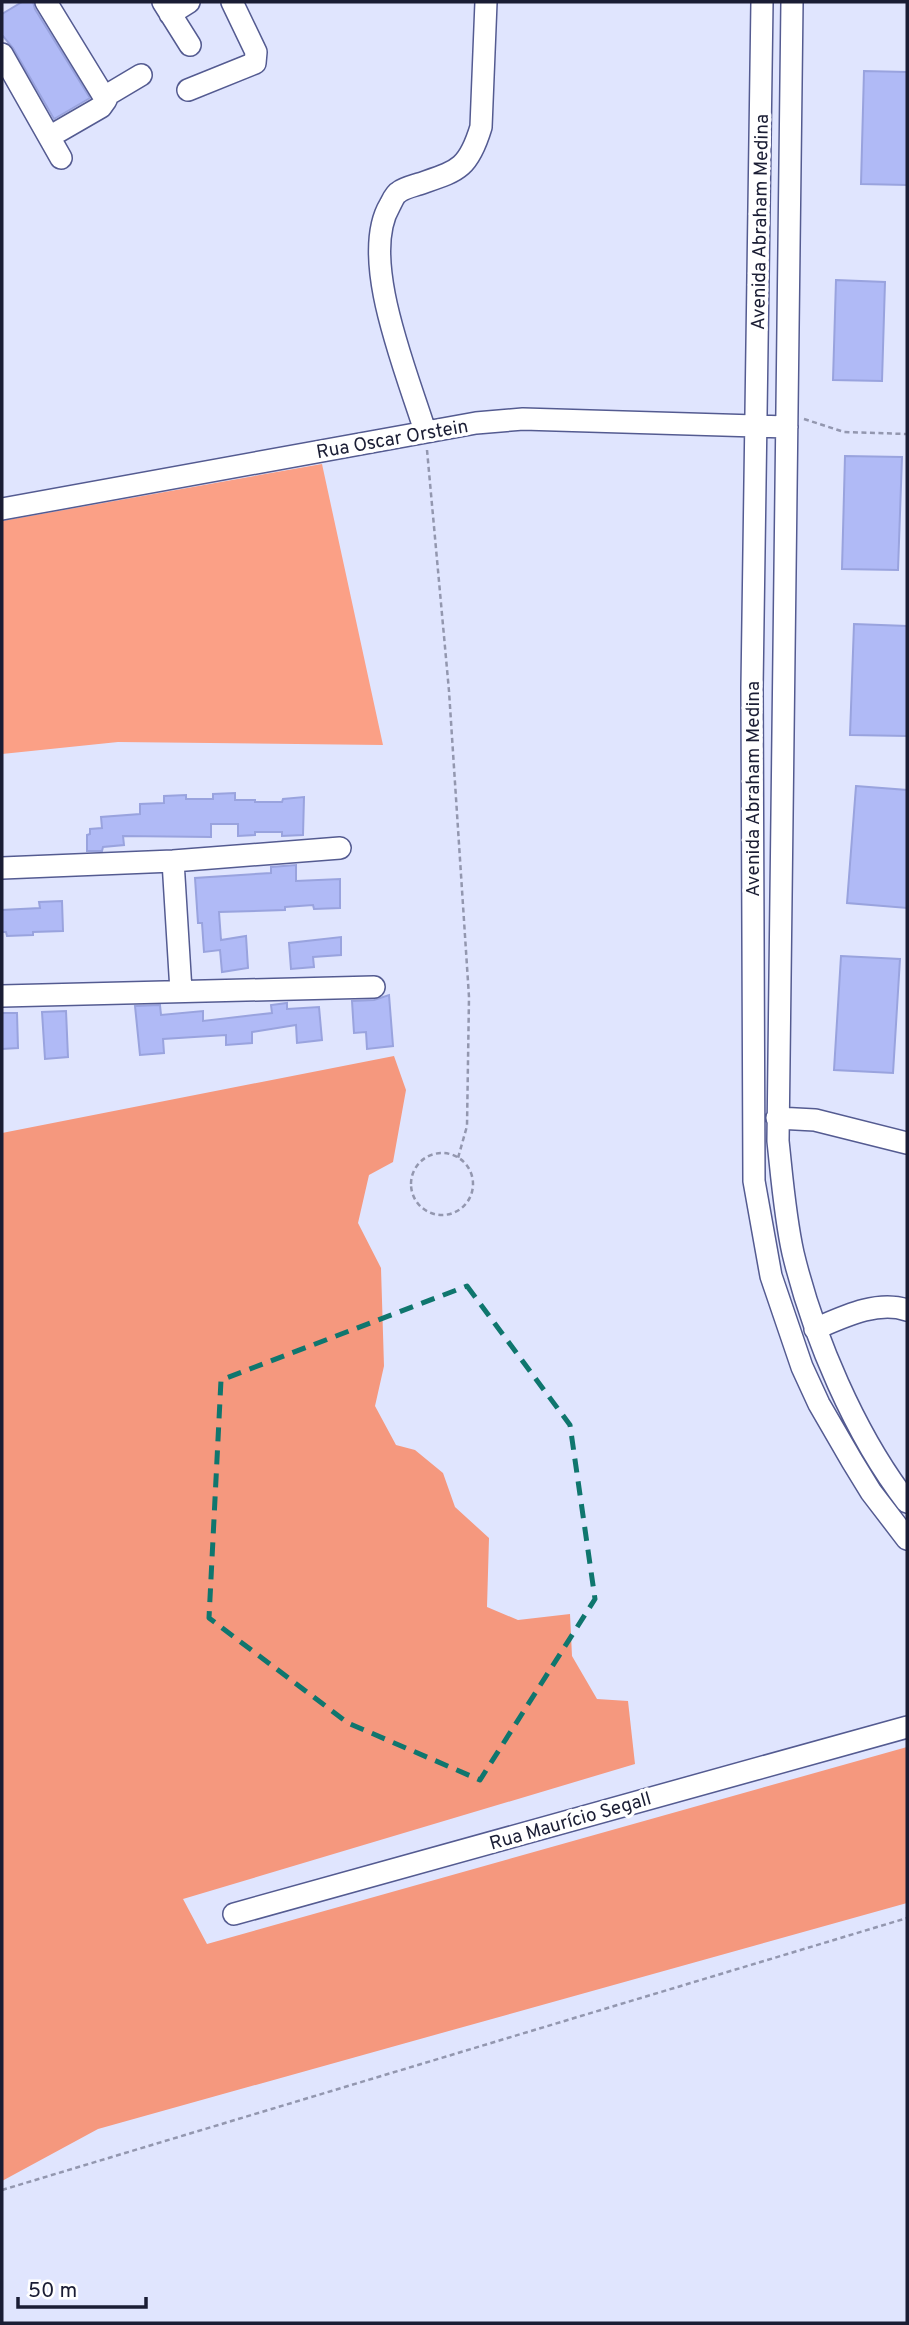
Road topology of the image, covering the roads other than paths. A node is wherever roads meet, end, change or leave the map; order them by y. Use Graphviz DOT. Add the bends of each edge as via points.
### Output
graph roads {
  1 [pos="46,2"];
  2 [pos="189,2"];
  3 [pos="232,2"];
  4 [pos="486,2"];
  5 [pos="762,2"];
  6 [pos="792,2"];
  7 [pos="166,8"];
  8 [pos="190,45"];
  9 [pos="2,54"];
  10 [pos="141,75"];
  11 [pos="188,90"];
  12 [pos="104,97"];
  13 [pos="49,137"];
  14 [pos="61,158"];
  15 [pos="756,426"];
  16 [pos="798,426"];
  17 [pos="425,431"];
  18 [pos="2,509"];
  19 [pos="340,848"];
  20 [pos="173,860"];
  21 [pos="2,868"];
  22 [pos="752,947"];
  23 [pos="780,948"];
  24 [pos="753,984"];
  25 [pos="374,987"];
  26 [pos="779,987"];
  27 [pos="181,991"];
  28 [pos="2,996"];
  29 [pos="777,1118"];
  30 [pos="907,1143"];
  31 [pos="907,1310"];
  32 [pos="815,1329"];
  33 [pos="907,1502"];
  34 [pos="907,1539"];
  35 [pos="907,1727"];
  36 [pos="234,1914"];
  1 -- 12 [label="street"];
  2 -- 7 [label="street"];
  3 -- 11 [label="street" via="256,51 255,63"];
  4 -- 17 [label="street" via="481,127 473,149 454,172 398,192 379,238 391,324"];
  5 -- 15 [label="street, Avenida Abraham Medina"];
  6 -- 16 [label="street, Avenida Abraham Medina"];
  7 -- 8 [label="street"];
  9 -- 13 [label="street"];
  10 -- 12 [label="street"];
  12 -- 13 [label="street" via="101,107"];
  13 -- 14 [label="street"];
  15 -- 16 [label="street, Rua Oscar Orstein"];
  15 -- 17 [label="street, Rua Oscar Orstein" via="523,419"];
  15 -- 22 [label="street, Avenida Abraham Medina"];
  16 -- 23 [label="street, Avenida Abraham Medina"];
  17 -- 18 [label="street, Rua Oscar Orstein"];
  19 -- 20 [label="street"];
  20 -- 21 [label="street"];
  20 -- 27 [label="street"];
  22 -- 23 [label="street" via="764,957"];
  22 -- 24 [label="street, Avenida Abraham Medina"];
  23 -- 26 [label="street, Avenida Abraham Medina"];
  24 -- 26 [label="street" via="768,976"];
  24 -- 34 [label="street, Avenida Abraham Medina" via="754,1181 771,1276 819,1404 871,1492"];
  25 -- 27 [label="street"];
  26 -- 29 [label="street, Avenida Abraham Medina"];
  27 -- 28 [label="street"];
  29 -- 30 [label="street" via="815,1120"];
  29 -- 32 [label="street, Avenida Abraham Medina" via="793,1252"];
  31 -- 32 [label="street" via="868,1309"];
  32 -- 33 [label="street, Avenida Abraham Medina" via="864,1435"];
  35 -- 36 [label="street, Rua Maurício Segall"];
}
